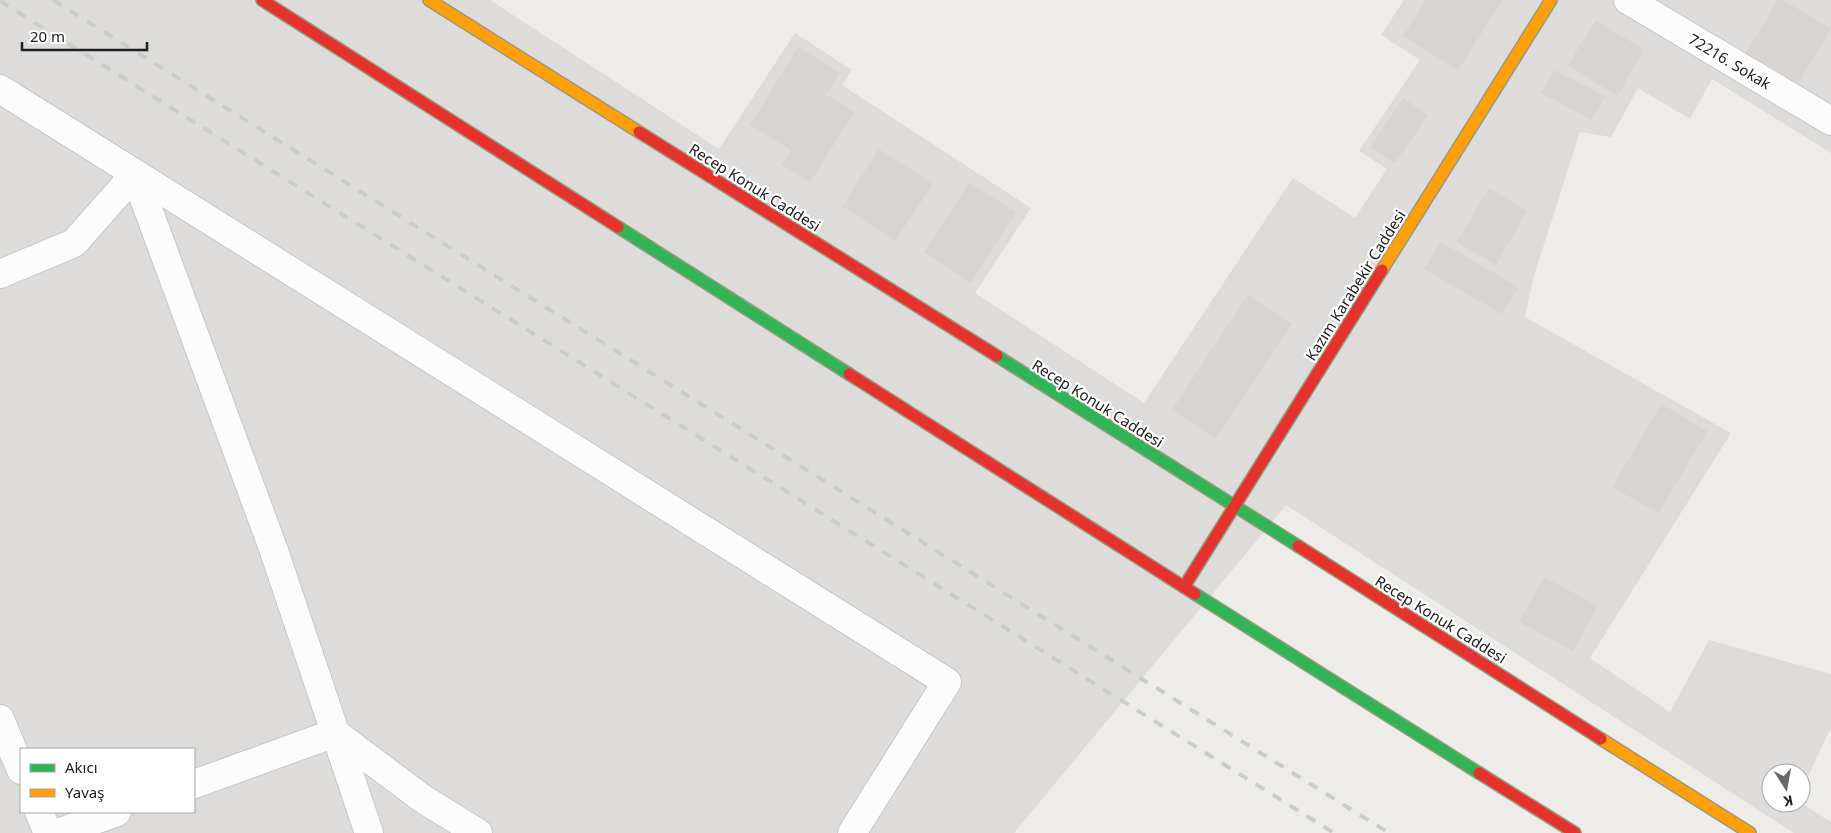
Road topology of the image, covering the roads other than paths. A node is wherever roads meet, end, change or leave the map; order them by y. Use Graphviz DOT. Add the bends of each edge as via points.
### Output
graph roads {
  1 [pos="262,0"];
  2 [pos="429,0"];
  3 [pos="1551,0"];
  4 [pos="1628,0"];
  5 [pos="0,89"];
  6 [pos="1831,121"];
  7 [pos="136,174"];
  8 [pos="0,274"];
  9 [pos="1235,506"];
  10 [pos="1184,587"];
  11 [pos="0,719"];
  12 [pos="335,733"];
  13 [pos="20,768"];
  14 [pos="195,784"];
  15 [pos="39,813"];
  16 [pos="114,813"];
  17 [pos="48,833"];
  18 [pos="58,833"];
  19 [pos="369,833"];
  20 [pos="478,833"];
  21 [pos="852,833"];
  22 [pos="1575,833"];
  23 [pos="1750,833"];
  1 -- 10 [label="main road"];
  2 -- 9 [label="main road, Recep Konuk Caddesi"];
  3 -- 9 [label="main road, Kazım Karabekir Caddesi"];
  4 -- 6 [label="street, 72216. Sokak"];
  5 -- 7 [label="street"];
  7 -- 8 [label="street" via="74,243"];
  7 -- 12 [label="street" via="273,548"];
  7 -- 21 [label="street" via="947,682"];
  9 -- 10 [label="main road, Kazım Karabekir Caddesi"];
  9 -- 23 [label="main road, Recep Konuk Caddesi"];
  10 -- 22 [label="main road"];
  11 -- 13 [label="street"];
  12 -- 14 [label="street"];
  12 -- 19 [label="street"];
  12 -- 20 [label="street" via="424,799"];
  15 -- 17 [label="street"];
  16 -- 18 [label="street"];
}
